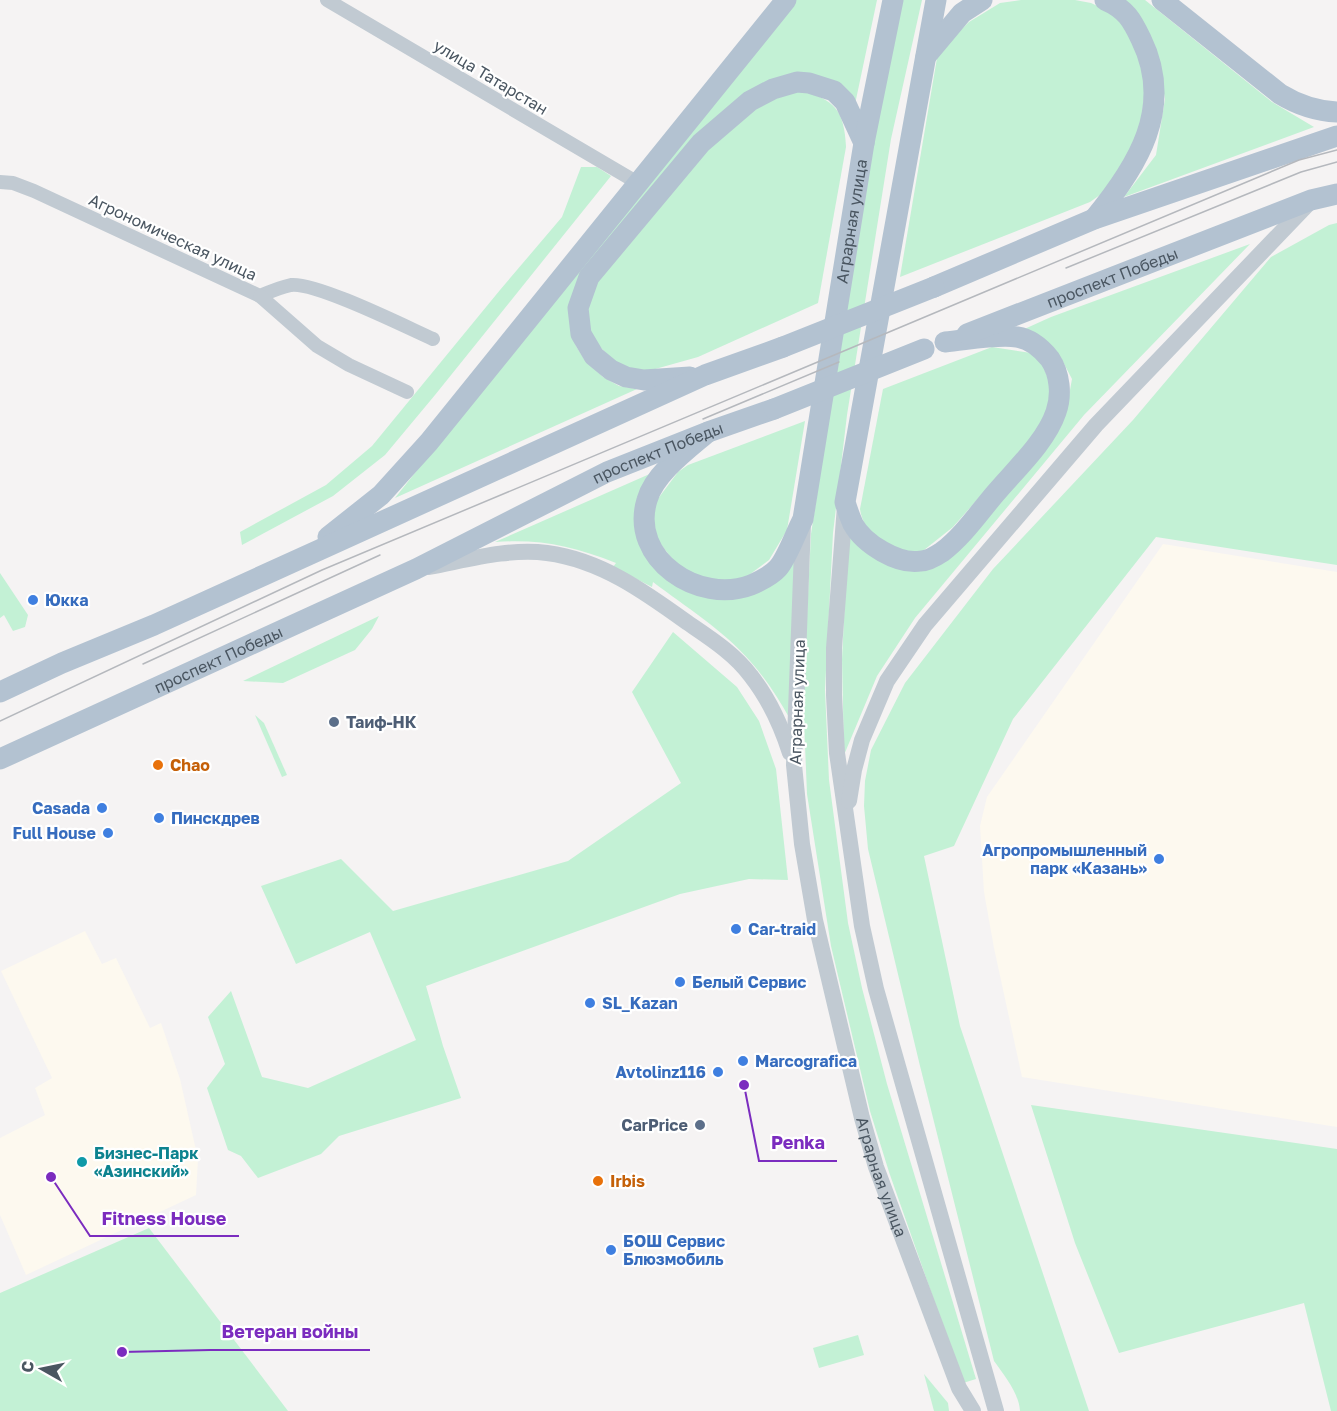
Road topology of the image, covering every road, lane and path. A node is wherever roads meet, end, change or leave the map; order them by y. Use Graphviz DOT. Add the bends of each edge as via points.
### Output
graph roads {
  1 [pos="327,0"];
  2 [pos="786,0"];
  3 [pos="893,0"];
  4 [pos="936,0"];
  5 [pos="982,0"];
  6 [pos="1105,0"];
  7 [pos="1162,0"];
  8 [pos="924,59"];
  9 [pos="1337,112"];
  10 [pos="1337,136"];
  11 [pos="864,142"];
  12 [pos="0,182"];
  13 [pos="638,183"];
  14 [pos="1337,194"];
  15 [pos="1311,200"];
  16 [pos="1094,219"];
  17 [pos="260,296"];
  18 [pos="433,339"];
  19 [pos="945,342"];
  20 [pos="705,375"];
  21 [pos="407,392"];
  22 [pos="708,432"];
  23 [pos="845,502"];
  24 [pos="803,519"];
  25 [pos="306,555"];
  26 [pos="416,569"];
  27 [pos="0,692"];
  28 [pos="0,759"];
  29 [pos="794,765"];
  30 [pos="846,823"];
  31 [pos="987,1377"];
  32 [pos="959,1388"];
  33 [pos="973,1411"];
  34 [pos="996,1411"];
  1 -- 13 [label="street, улица Татарстан"];
  2 -- 13 [label="main road"];
  3 -- 11 [label="main road, Аграрная улица"];
  4 -- 8 [label="main road"];
  5 -- 8 [label="main road" via="962,13"];
  6 -- 16 [label="main road" via="1129,16 1142,40 1153,72 1154,98 1142,150 1121,187"];
  7 -- 9 [label="main road" via="1280,94 1297,104"];
  8 -- 23 [label="main road"];
  10 -- 16 [label="main road"];
  11 -- 20 [label="main road" via="845,102 834,91 797,82 765,93 701,142 589,277 578,308 582,334 594,356 626,377 644,380"];
  11 -- 24 [label="main road, Аграрная улица"];
  12 -- 17 [label="street, Агрономическая улица" via="34,190"];
  13 -- 25 [label="main road" via="429,442 381,495"];
  14 -- 15 [label="main road, проспект Победы"];
  15 -- 19 [label="main road, проспект Победы"];
  15 -- 30 [label="street" via="1096,425 925,625 887,681 862,740"];
  16 -- 20 [label="main road, bridge" via="934,287"];
  17 -- 18 [label="street, Агрономическая улица" via="291,285 314,288"];
  17 -- 21 [label="street" via="317,346"];
  19 -- 22 [label="main road, проспект Победы, bridge"];
  19 -- 23 [label="main road" via="1018,337 1042,348 1058,380 1057,410 1043,437 959,536 932,558 907,561 877,548 854,525"];
  20 -- 25 [label="main road"];
  22 -- 24 [label="main road" via="669,467 647,499 645,533 657,558 677,576 700,587 745,587 762,581 778,568"];
  22 -- 26 [label="main road, проспект Победы" via="607,472"];
  23 -- 30 [label="street" via="834,695"];
  24 -- 29 [label="street, Аграрная улица"];
  25 -- 27 [label="main road"];
  26 -- 28 [label="main road, проспект Победы"];
  26 -- 29 [label="street" via="515,552 578,559 614,575 715,641 749,673 772,708"];
  29 -- 32 [label="street, Аграрная улица" via="815,920 862,1118 876,1167"];
  30 -- 31 [label="street" via="876,989"];
  31 -- 32 [label="street" via="988,1387 980,1392"];
  31 -- 34 [label="street"];
  32 -- 33 [label="street, Аграрная улица"];
}
